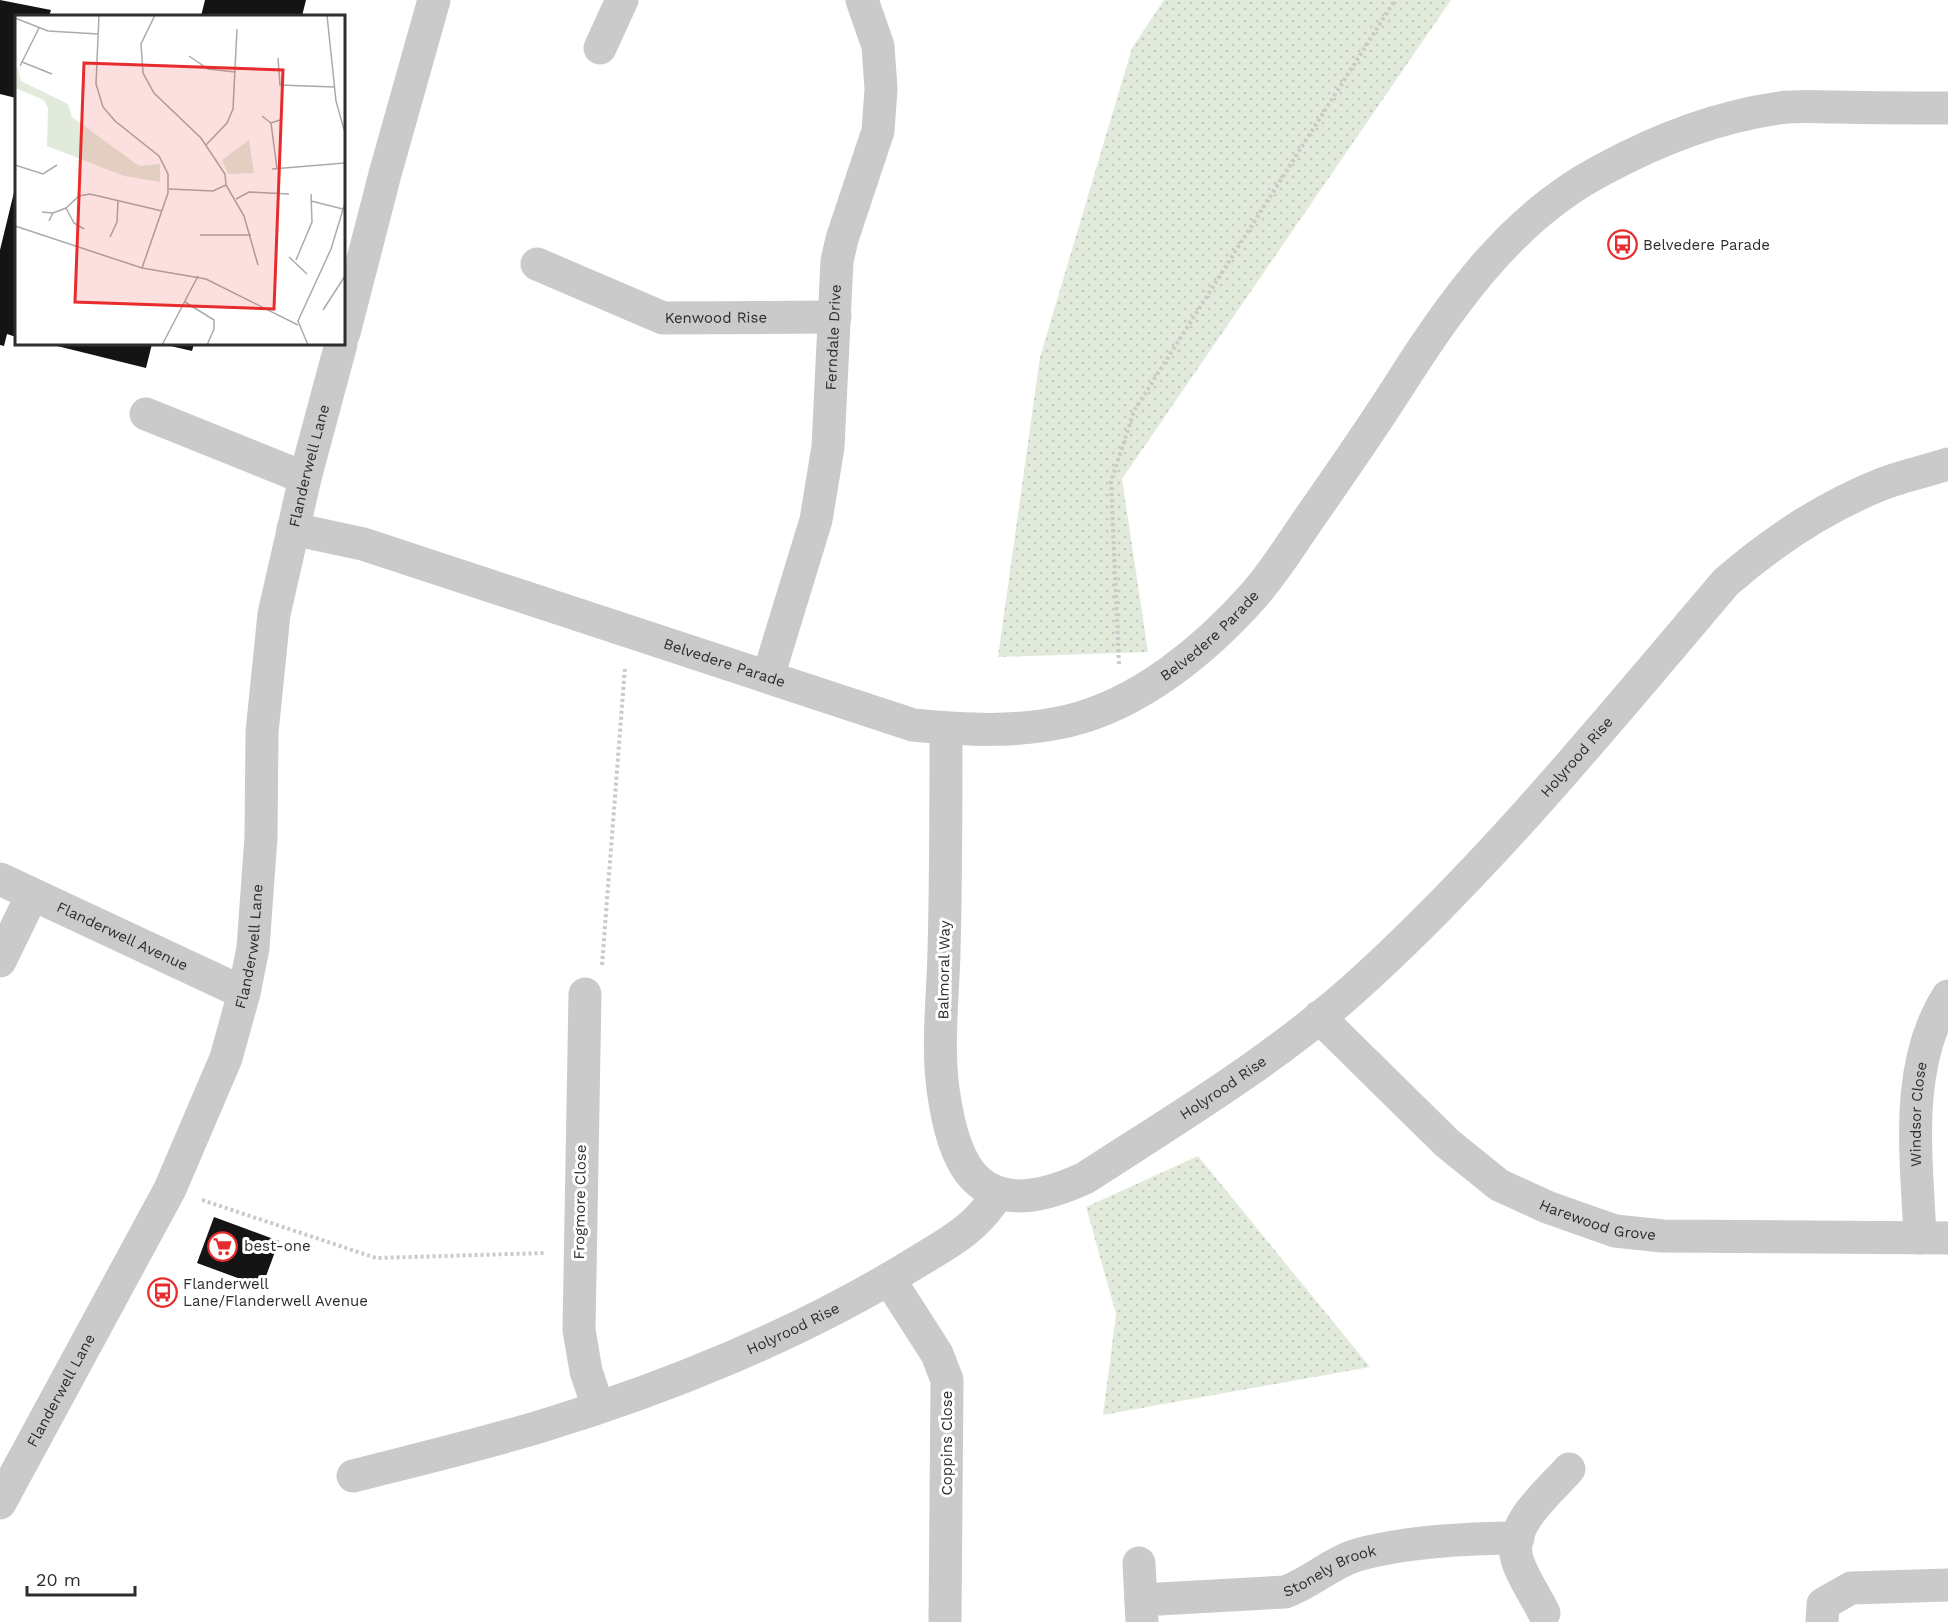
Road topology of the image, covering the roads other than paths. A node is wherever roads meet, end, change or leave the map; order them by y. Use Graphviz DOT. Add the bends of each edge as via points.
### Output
graph roads {
  1 [pos="434,0"];
  2 [pos="622,0"];
  3 [pos="862,0"];
  4 [pos="600,48"];
  5 [pos="1948,108"];
  6 [pos="537,264"];
  7 [pos="835,317"];
  8 [pos="345,329"];
  9 [pos="341,345"];
  10 [pos="146,414"];
  11 [pos="1948,464"];
  12 [pos="305,478"];
  13 [pos="293,530"];
  14 [pos="768,677"];
  15 [pos="946,728"];
  16 [pos="0,879"];
  17 [pos="32,895"];
  18 [pos="0,961"];
  19 [pos="244,993"];
  20 [pos="585,994"];
  21 [pos="1948,996"];
  22 [pos="1319,1017"];
  23 [pos="997,1194"];
  24 [pos="1934,1238"];
  25 [pos="889,1279"];
  26 [pos="598,1407"];
  27 [pos="1569,1469"];
  28 [pos="353,1476"];
  29 [pos="0,1503"];
  30 [pos="1518,1538"];
  31 [pos="1139,1563"];
  32 [pos="1948,1585"];
  33 [pos="1141,1611"];
  34 [pos="1544,1613"];
  35 [pos="945,1622"];
  36 [pos="1822,1622"];
  1 -- 8 [label="street"];
  2 -- 4 [label="street"];
  3 -- 7 [label="street, Ferndale Drive" via="878,46 878,131 842,239 837,261"];
  5 -- 15 [label="street, Belvedere Parade" via="1782,107 1686,131 1600,171 1514,235 1484,267 1447,314 1256,593 1216,635 1120,702 1070,721 1009,730"];
  6 -- 7 [label="street, Kenwood Rise" via="663,318"];
  7 -- 14 [label="street, Ferndale Drive" via="828,447 816,520"];
  9 -- 12 [label="street, Flanderwell Lane"];
  10 -- 12 [label="street"];
  11 -- 22 [label="street, Holyrood Rise" via="1881,484 1818,516 1767,547 1726,582 1508,836 1368,976"];
  12 -- 13 [label="street, Flanderwell Lane"];
  13 -- 14 [label="street, Belvedere Parade" via="363,544"];
  13 -- 19 [label="street, Flanderwell Lane" via="274,614 262,732 261,837 253,948"];
  14 -- 15 [label="street, Belvedere Parade" via="913,725"];
  15 -- 23 [label="street, Balmoral Way" via="943,1087 962,1160 977,1181"];
  16 -- 17 [label="street, Flanderwell Avenue"];
  17 -- 18 [label="street"];
  17 -- 19 [label="street, Flanderwell Avenue"];
  19 -- 29 [label="street, Flanderwell Lane" via="226,1058 170,1189"];
  20 -- 26 [label="street, Frogmore Close" via="579,1330 586,1371"];
  21 -- 24 [label="street, Windsor Close" via="1935,1016 1920,1068 1916,1124"];
  22 -- 23 [label="street, Holyrood Rise" via="1260,1063 1084,1178 1057,1191 1029,1196"];
  22 -- 24 [label="street, Harewood Grove" via="1456,1150 1499,1185 1547,1207 1615,1231 1663,1236"];
  23 -- 25 [label="street, Holyrood Rise" via="972,1227"];
  25 -- 26 [label="street, Holyrood Rise" via="753,1349"];
  25 -- 35 [label="street, Coppins Close" via="937,1354 947,1380"];
  26 -- 28 [label="street, Holyrood Rise" via="542,1426"];
  27 -- 30 [label="street" via="1522,1523"];
  30 -- 33 [label="street, Stonely Brook" via="1379,1550 1351,1557 1285,1592"];
  30 -- 34 [label="street" via="1516,1558"];
  31 -- 33 [label="street, Stonely Brook"];
  32 -- 36 [label="street" via="1851,1588 1823,1604"];
}
